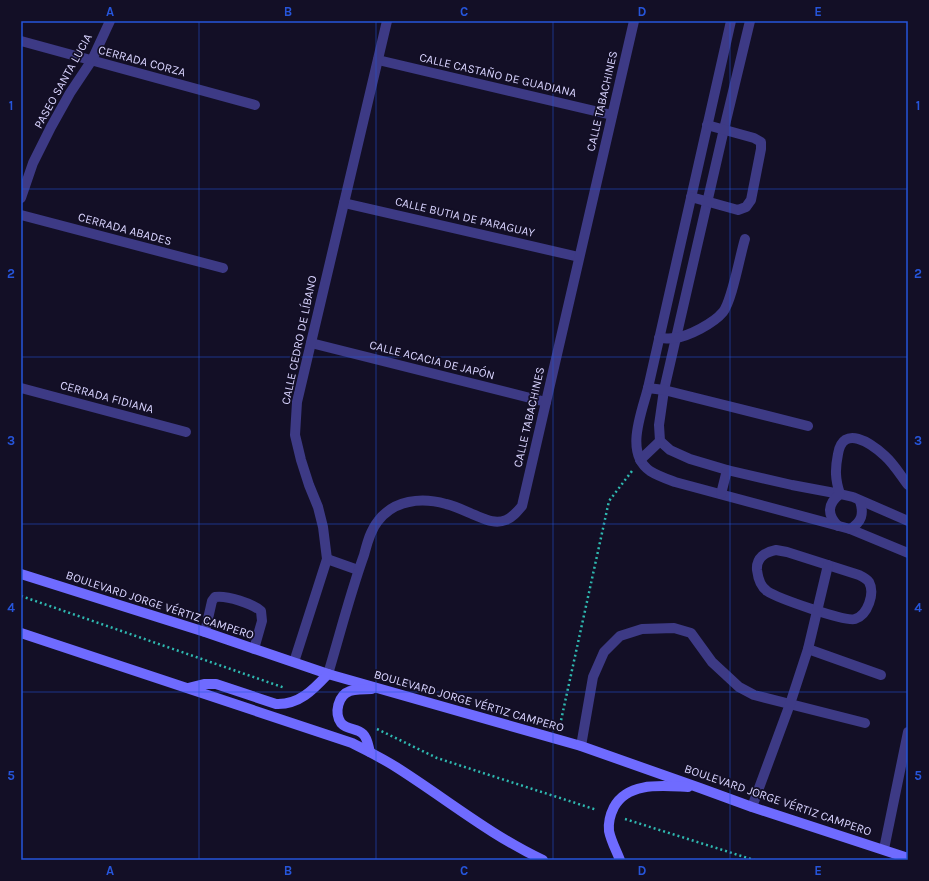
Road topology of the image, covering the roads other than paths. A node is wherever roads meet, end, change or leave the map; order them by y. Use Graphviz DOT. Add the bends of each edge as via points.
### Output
graph roads {
  1 [pos="110,21"];
  2 [pos="387,21"];
  3 [pos="634,21"];
  4 [pos="731,21"];
  5 [pos="750,21"];
  6 [pos="21,41"];
  7 [pos="92,60"];
  8 [pos="378,60"];
  9 [pos="255,105"];
  10 [pos="612,115"];
  11 [pos="707,125"];
  12 [pos="724,128"];
  13 [pos="691,197"];
  14 [pos="21,198"];
  15 [pos="707,202"];
  16 [pos="344,203"];
  17 [pos="21,215"];
  18 [pos="745,239"];
  19 [pos="579,257"];
  20 [pos="223,268"];
  21 [pos="659,338"];
  22 [pos="675,338"];
  23 [pos="311,343"];
  24 [pos="21,388"];
  25 [pos="648,388"];
  26 [pos="664,390"];
  27 [pos="546,402"];
  28 [pos="808,426"];
  29 [pos="186,432"];
  30 [pos="660,441"];
  31 [pos="640,460"];
  32 [pos="727,470"];
  33 [pos="908,485"];
  34 [pos="721,494"];
  35 [pos="840,494"];
  36 [pos="860,500"];
  37 [pos="908,521"];
  38 [pos="838,526"];
  39 [pos="850,529"];
  40 [pos="908,553"];
  41 [pos="327,559"];
  42 [pos="828,565"];
  43 [pos="358,570"];
  44 [pos="22,574"];
  45 [pos="817,610"];
  46 [pos="23,632"];
  47 [pos="205,632"];
  48 [pos="254,648"];
  49 [pos="808,649"];
  50 [pos="294,662"];
  51 [pos="328,674"];
  52 [pos="881,675"];
  53 [pos="188,688"];
  54 [pos="378,688"];
  55 [pos="790,704"];
  56 [pos="865,723"];
  57 [pos="908,732"];
  58 [pos="581,746"];
  59 [pos="370,752"];
  60 [pos="700,788"];
  61 [pos="752,807"];
  62 [pos="884,849"];
  63 [pos="908,858"];
  64 [pos="544,860"];
  65 [pos="620,860"];
  1 -- 7 [label="street, PASEO SANTA LUCIA"];
  2 -- 8 [label="street, CALLE CEDRO DE LÍBANO"];
  3 -- 10 [label="street, CALLE TABACHINES"];
  4 -- 11 [label="street"];
  5 -- 12 [label="street"];
  6 -- 7 [label="street, CERRADA CORZA"];
  7 -- 9 [label="street, CERRADA CORZA"];
  7 -- 14 [label="street, PASEO SANTA LUCIA" via="51,127 33,163"];
  8 -- 10 [label="street, CALLE CASTAÑO DE GUADIANA"];
  8 -- 16 [label="street, CALLE CEDRO DE LÍBANO"];
  10 -- 19 [label="street, CALLE TABACHINES"];
  11 -- 12 [label="street"];
  11 -- 13 [label="street"];
  12 -- 15 [label="street"];
  12 -- 15 [label="street" via="761,142 751,200 746,207 738,210"];
  13 -- 15 [label="street"];
  13 -- 21 [label="street"];
  15 -- 22 [label="street"];
  16 -- 19 [label="street, CALLE BUTIA DE PARAGUAY"];
  16 -- 23 [label="street, CALLE CEDRO DE LÍBANO"];
  17 -- 20 [label="street, CERRADA ABADES"];
  18 -- 22 [label="street" via="729,300 723,312 703,328"];
  19 -- 27 [label="street, CALLE TABACHINES"];
  21 -- 22 [label="street"];
  21 -- 25 [label="street"];
  22 -- 26 [label="street"];
  23 -- 27 [label="street, CALLE ACACIA DE JAPÓN"];
  23 -- 41 [label="street, CALLE CEDRO DE LÍBANO" via="297,402 295,435 318,507"];
  24 -- 29 [label="street, CERRADA FIDIANA"];
  25 -- 26 [label="street"];
  25 -- 31 [label="street" via="636,434"];
  26 -- 28 [label="street"];
  26 -- 30 [label="street" via="659,425"];
  27 -- 43 [label="street, CALLE TABACHINES" via="522,506 514,516 505,521 492,522 446,503 412,500 397,505 376,523"];
  30 -- 31 [label="street"];
  30 -- 32 [label="street" via="678,454"];
  31 -- 34 [label="street" via="658,476"];
  32 -- 34 [label="street"];
  32 -- 35 [label="street"];
  33 -- 35 [label="street" via="886,456 868,443 852,437 845,439 838,449 835,468"];
  34 -- 38 [label="street"];
  35 -- 36 [label="street"];
  35 -- 38 [label="street" via="832,500 830,510 830,515"];
  36 -- 37 [label="street"];
  36 -- 39 [label="street" via="862,517"];
  38 -- 39 [label="street"];
  39 -- 40 [label="street"];
  41 -- 43 [label="street"];
  41 -- 50 [label="street, CALLE CEDRO DE LÍBANO"];
  42 -- 45 [label="street"];
  42 -- 45 [label="street" via="865,578 869,583 868,606 854,619"];
  42 -- 45 [label="street" via="776,550 765,553 760,558 757,568 758,578 767,591"];
  43 -- 51 [label="street, CALLE TABACHINES"];
  44 -- 47 [label="main road, BOULEVARD JORGE VÉRTIZ CAMPERO"];
  45 -- 49 [label="street"];
  46 -- 53 [label="main road"];
  47 -- 48 [label="main road, BOULEVARD JORGE VÉRTIZ CAMPERO"];
  47 -- 48 [label="street" via="215,597 222,596 256,607 261,611 262,621"];
  48 -- 50 [label="main road, BOULEVARD JORGE VÉRTIZ CAMPERO"];
  49 -- 52 [label="street"];
  49 -- 55 [label="street"];
  50 -- 51 [label="main road, BOULEVARD JORGE VÉRTIZ CAMPERO"];
  51 -- 53 [label="main road" via="306,696 291,703 276,704 216,684"];
  51 -- 54 [label="main road, BOULEVARD JORGE VÉRTIZ CAMPERO"];
  53 -- 59 [label="main road" via="352,743"];
  54 -- 58 [label="main road, BOULEVARD JORGE VÉRTIZ CAMPERO"];
  54 -- 59 [label="main road" via="351,690 341,698 338,709 341,722 363,734"];
  55 -- 56 [label="street"];
  55 -- 58 [label="street" via="754,695 739,687 712,662 691,633 674,628 642,629 620,636 604,652 593,677"];
  55 -- 61 [label="street"];
  57 -- 62 [label="street"];
  58 -- 60 [label="main road, BOULEVARD JORGE VÉRTIZ CAMPERO"];
  59 -- 64 [label="main road" via="517,848"];
  60 -- 61 [label="main road, BOULEVARD JORGE VÉRTIZ CAMPERO"];
  60 -- 65 [label="main road" via="640,788 626,794 617,802 610,814 609,830"];
  61 -- 62 [label="main road, BOULEVARD JORGE VÉRTIZ CAMPERO"];
  62 -- 63 [label="main road, BOULEVARD JORGE VÉRTIZ CAMPERO"];
}
